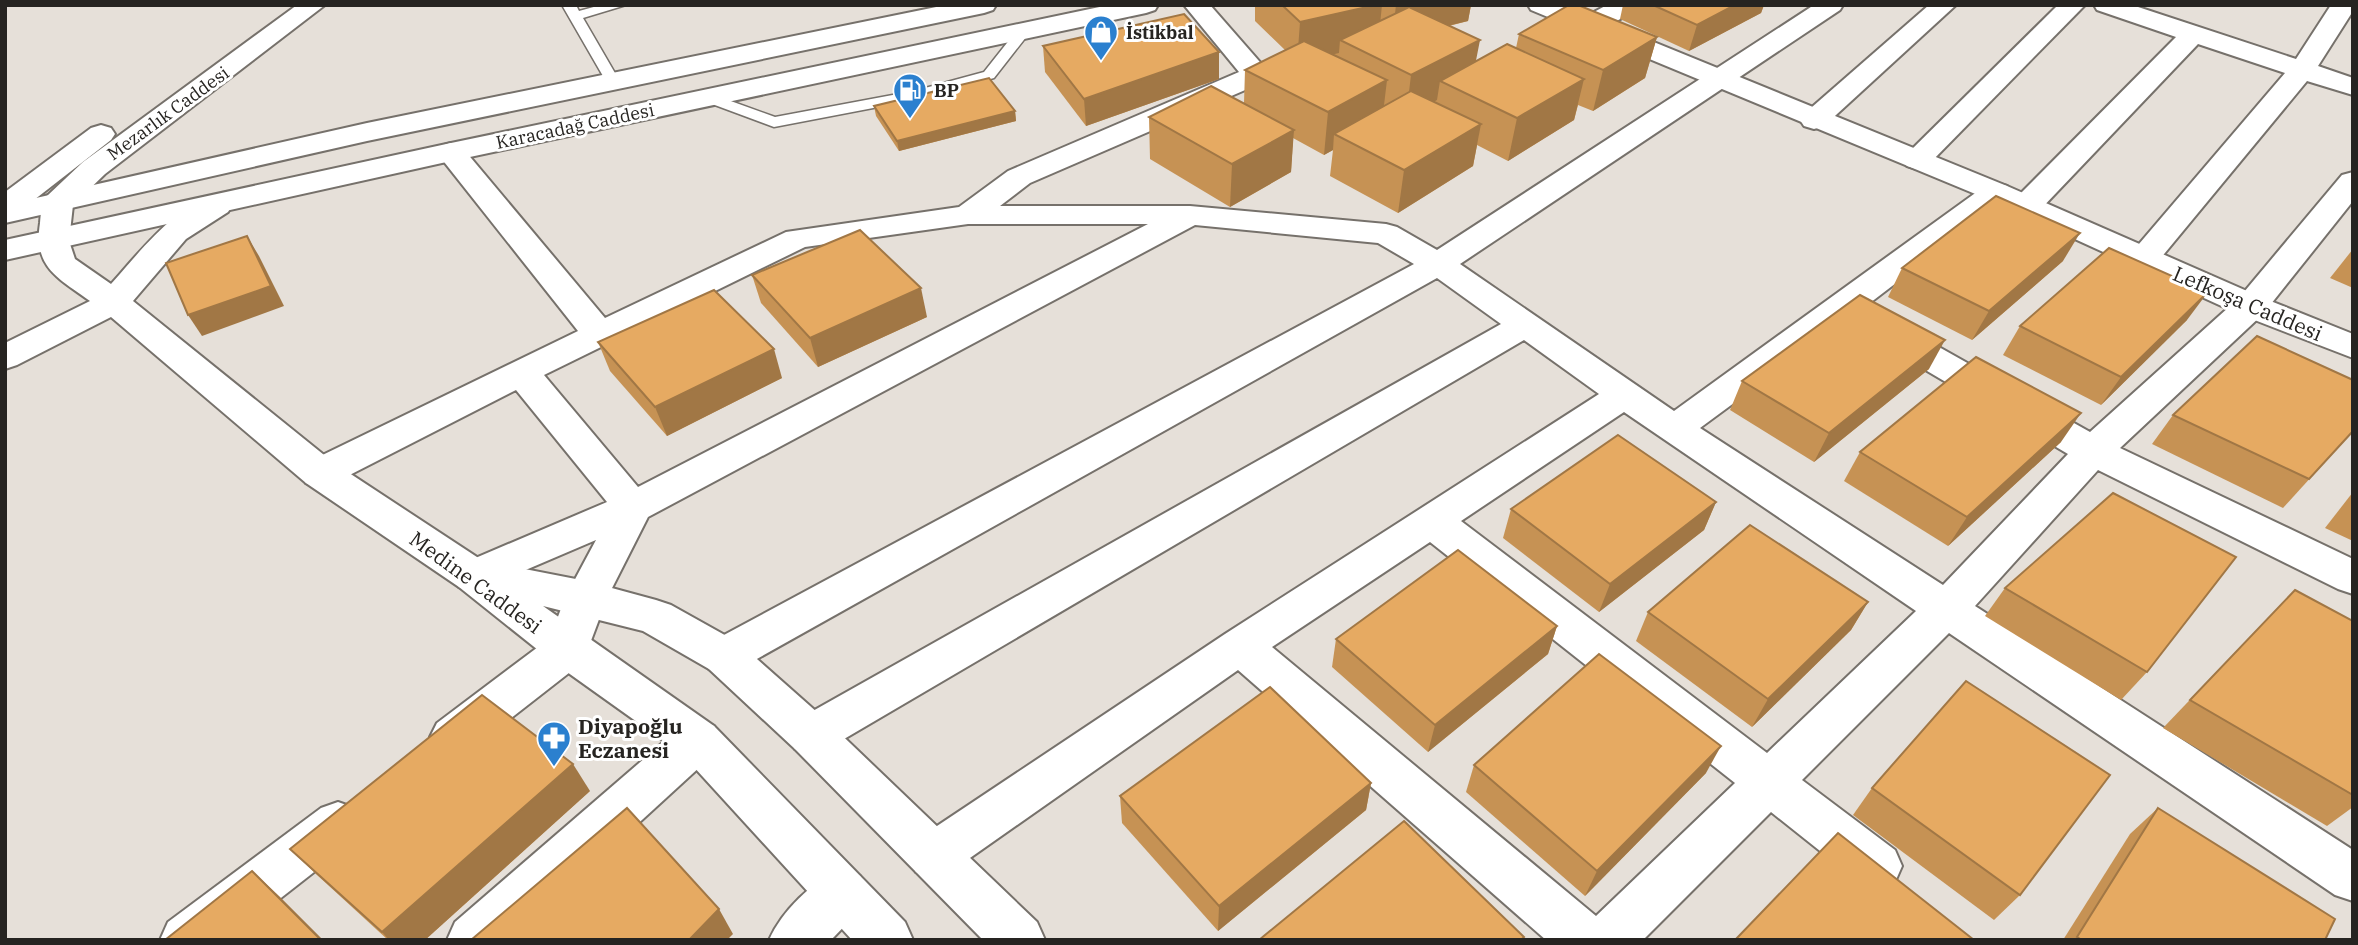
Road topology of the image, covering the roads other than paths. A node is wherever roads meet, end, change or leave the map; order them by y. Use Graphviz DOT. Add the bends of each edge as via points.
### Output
graph roads {
  1 [pos="274,5"];
  2 [pos="313,5"];
  3 [pos="619,5"];
  4 [pos="984,5"];
  5 [pos="1146,5"];
  6 [pos="1196,5"];
  7 [pos="1540,5"];
  8 [pos="1627,5"];
  9 [pos="1831,5"];
  10 [pos="1944,5"];
  11 [pos="2073,5"];
  12 [pos="2106,5"];
  13 [pos="2344,5"];
  14 [pos="2138,10"];
  15 [pos="572,11"];
  16 [pos="1588,25"];
  17 [pos="1023,32"];
  18 [pos="2193,34"];
  19 [pos="2302,70"];
  20 [pos="612,80"];
  21 [pos="1720,80"];
  22 [pos="2353,87"];
  23 [pos="709,98"];
  24 [pos="1814,120"];
  25 [pos="451,152"];
  26 [pos="1917,160"];
  27 [pos="2353,181"];
  28 [pos="1996,192"];
  29 [pos="58,203"];
  30 [pos="217,205"];
  31 [pos="2026,206"];
  32 [pos="5,207"];
  33 [pos="5,214"];
  34 [pos="968,215"];
  35 [pos="1190,215"];
  36 [pos="53,241"];
  37 [pos="5,250"];
  38 [pos="2144,258"];
  39 [pos="1438,264"];
  40 [pos="114,302"];
  41 [pos="2251,306"];
  42 [pos="1843,307"];
  43 [pos="1525,325"];
  44 [pos="599,334"];
  45 [pos="2353,348"];
  46 [pos="5,357"];
  47 [pos="521,372"];
  48 [pos="1623,395"];
  49 [pos="1674,429"];
  50 [pos="2093,451"];
  51 [pos="320,473"];
  52 [pos="634,507"];
  53 [pos="1432,522"];
  54 [pos="474,576"];
  55 [pos="2353,578"];
  56 [pos="586,598"];
  57 [pos="1946,610"];
  58 [pos="1240,646"];
  59 [pos="568,649"];
  60 [pos="724,656"];
  61 [pos="811,735"];
  62 [pos="698,740"];
  63 [pos="415,766"];
  64 [pos="1769,782"];
  65 [pos="372,799"];
  66 [pos="933,856"];
  67 [pos="2353,878"];
  68 [pos="1909,890"];
  69 [pos="842,894"];
  70 [pos="186,940"];
  71 [pos="473,940"];
  72 [pos="795,940"];
  73 [pos="887,940"];
  74 [pos="1019,940"];
  75 [pos="1585,940"];
  76 [pos="1607,940"];
  1 -- 32 [label="main road, Mezarlık Caddesi"];
  2 -- 29 [label="main road, Mezarlık Caddesi" via="94,168"];
  3 -- 15 [label="lane"];
  4 -- 20 [label="main road, Karacadağ Caddesi"];
  5 -- 17 [label="main road, Karacadağ Caddesi"];
  6 -- 34 [label="main road" via="1256,75 1019,177"];
  7 -- 16 [label="main road, Lefkoşa Caddesi"];
  8 -- 16 [label="main road"];
  9 -- 21 [label="main road"];
  10 -- 24 [label="main road"];
  11 -- 26 [label="main road"];
  12 -- 14 [label="main road"];
  13 -- 19 [label="main road"];
  14 -- 18 [label="main road"];
  15 -- 20 [label="lane"];
  16 -- 21 [label="main road, Lefkoşa Caddesi"];
  17 -- 23 [label="main road, Karacadağ Caddesi"];
  17 -- 23 [label="lane" via="989,75 915,95 774,122"];
  18 -- 19 [label="main road"];
  18 -- 31 [label="main road"];
  19 -- 22 [label="main road"];
  19 -- 38 [label="main road"];
  20 -- 29 [label="main road, Karacadağ Caddesi"];
  21 -- 24 [label="main road, Lefkoşa Caddesi"];
  21 -- 39 [label="main road"];
  23 -- 25 [label="main road, Karacadağ Caddesi"];
  24 -- 26 [label="main road, Lefkoşa Caddesi"];
  25 -- 30 [label="main road, Karacadağ Caddesi"];
  25 -- 44 [label="main road"];
  26 -- 28 [label="main road, Lefkoşa Caddesi"];
  27 -- 41 [label="main road"];
  28 -- 31 [label="main road, Lefkoşa Caddesi"];
  28 -- 42 [label="main road"];
  29 -- 33 [label="main road, Karacadağ Caddesi"];
  29 -- 36 [label="main road"];
  30 -- 36 [label="main road, Karacadağ Caddesi"];
  30 -- 40 [label="main road" via="175,232"];
  31 -- 38 [label="main road, Lefkoşa Caddesi"];
  34 -- 35 [label="main road"];
  34 -- 44 [label="main road" via="797,239"];
  35 -- 39 [label="main road" via="1386,234"];
  35 -- 52 [label="main road"];
  36 -- 37 [label="main road, Karacadağ Caddesi"];
  36 -- 40 [label="main road, Medine Caddesi" via="61,264"];
  38 -- 41 [label="main road, Lefkoşa Caddesi"];
  39 -- 43 [label="main road"];
  39 -- 60 [label="main road"];
  40 -- 46 [label="main road"];
  40 -- 51 [label="main road, Medine Caddesi"];
  41 -- 45 [label="main road, Lefkoşa Caddesi"];
  41 -- 50 [label="main road"];
  42 -- 49 [label="main road"];
  42 -- 50 [label="main road"];
  43 -- 48 [label="main road"];
  43 -- 61 [label="main road"];
  44 -- 47 [label="main road"];
  47 -- 51 [label="main road"];
  47 -- 52 [label="main road"];
  48 -- 49 [label="main road"];
  48 -- 53 [label="main road"];
  49 -- 57 [label="main road"];
  50 -- 55 [label="main road"];
  50 -- 57 [label="main road"];
  51 -- 54 [label="main road, Medine Caddesi"];
  52 -- 54 [label="main road"];
  52 -- 56 [label="main road"];
  53 -- 58 [label="main road"];
  53 -- 64 [label="main road"];
  54 -- 56 [label="main road"];
  54 -- 59 [label="main road, Medine Caddesi"];
  56 -- 59 [label="main road"];
  56 -- 60 [label="main road" via="656,617"];
  57 -- 64 [label="main road"];
  57 -- 67 [label="main road"];
  58 -- 66 [label="main road"];
  58 -- 75 [label="main road"];
  59 -- 62 [label="main road, Medine Caddesi"];
  59 -- 63 [label="main road"];
  60 -- 61 [label="main road"];
  61 -- 66 [label="main road"];
  62 -- 69 [label="main road, Medine Caddesi"];
  62 -- 71 [label="main road"];
  64 -- 68 [label="main road"];
  64 -- 76 [label="main road"];
  65 -- 70 [label="main road"];
  66 -- 74 [label="main road"];
  69 -- 72 [label="main road"];
  69 -- 73 [label="main road, Medine Caddesi"];
}
